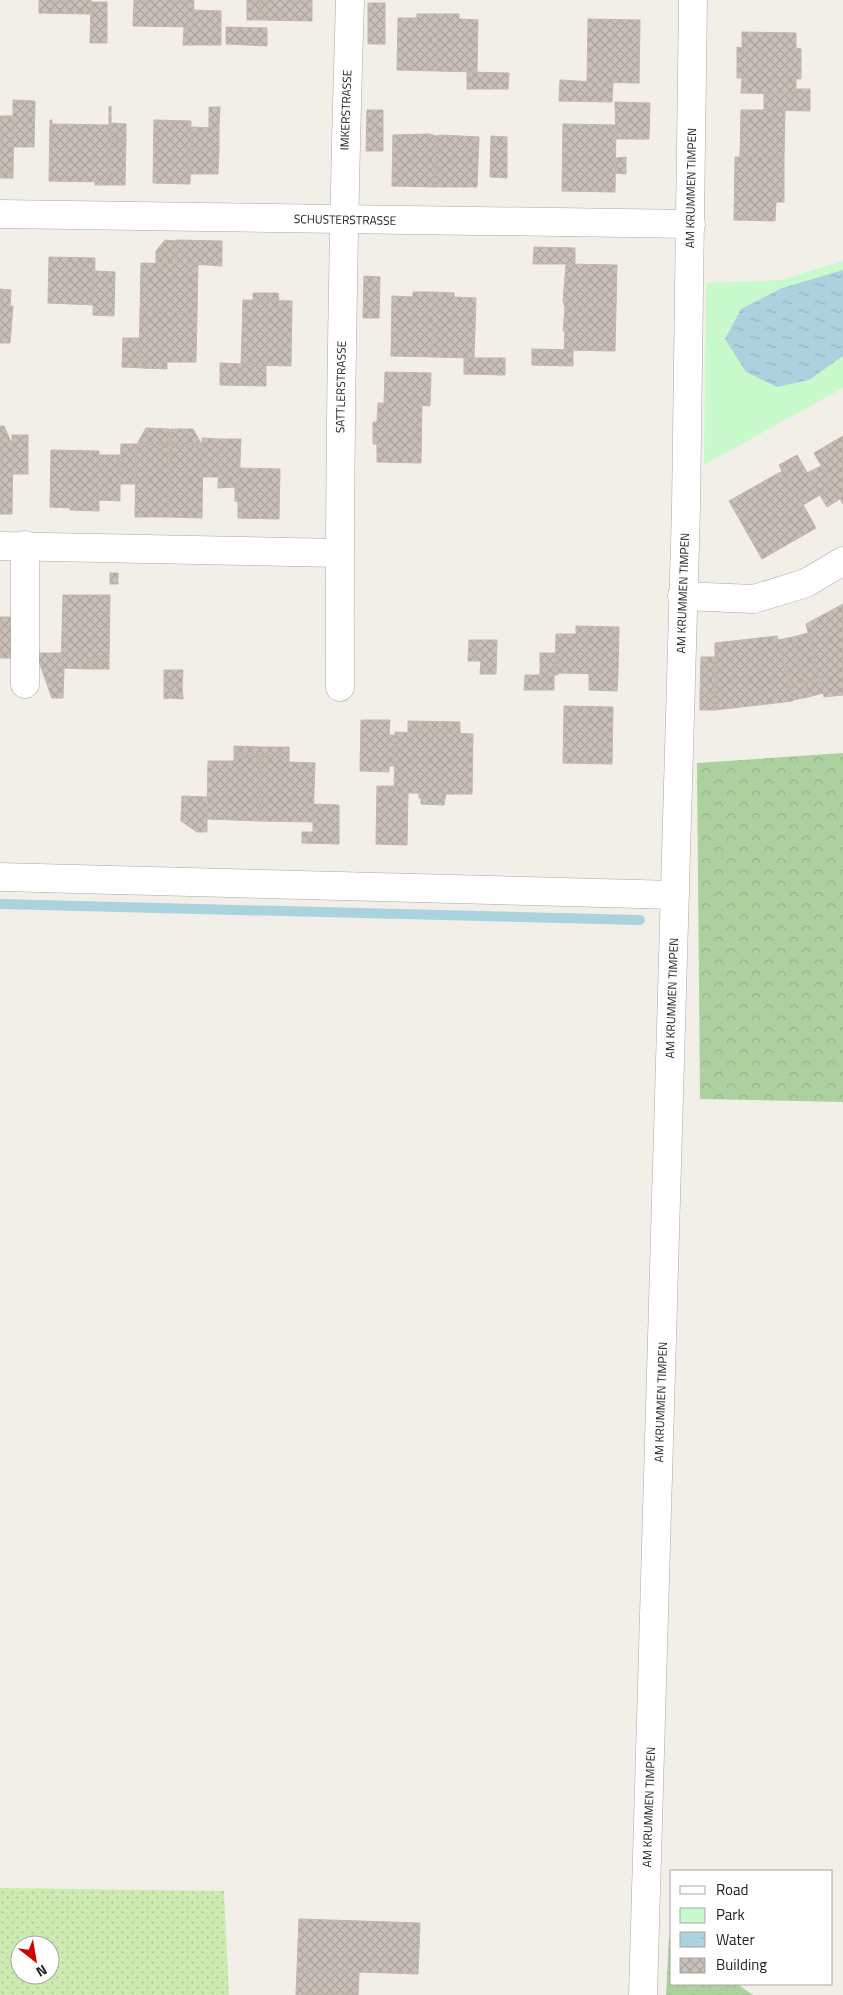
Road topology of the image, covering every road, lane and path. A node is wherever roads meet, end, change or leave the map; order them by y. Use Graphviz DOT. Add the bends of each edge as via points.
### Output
graph roads {
  1 [pos="350,0"];
  2 [pos="693,0"];
  3 [pos="0,214"];
  4 [pos="343,220"];
  5 [pos="691,224"];
  6 [pos="12,545"];
  7 [pos="339,553"];
  8 [pos="843,561"];
  9 [pos="682,596"];
  10 [pos="25,684"];
  11 [pos="340,687"];
  12 [pos="0,877"];
  13 [pos="675,896"];
  14 [pos="643,1995"];
  1 -- 4 [label="street, IMKERSTRASSE"];
  2 -- 5 [label="street, AM KRUMMEN TIMPEN"];
  3 -- 4 [label="street, SCHUSTERSTRASSE"];
  4 -- 5 [label="street, SCHUSTERSTRASSE"];
  4 -- 7 [label="street, SATTLERSTRASSE"];
  5 -- 9 [label="street, AM KRUMMEN TIMPEN"];
  6 -- 7 [label="street"];
  6 -- 10 [label="street"];
  7 -- 11 [label="street, SATTLERSTRASSE"];
  8 -- 9 [label="street" via="806,583 754,599"];
  9 -- 13 [label="street, AM KRUMMEN TIMPEN"];
  12 -- 13 [label="street"];
  13 -- 14 [label="street, AM KRUMMEN TIMPEN"];
}
